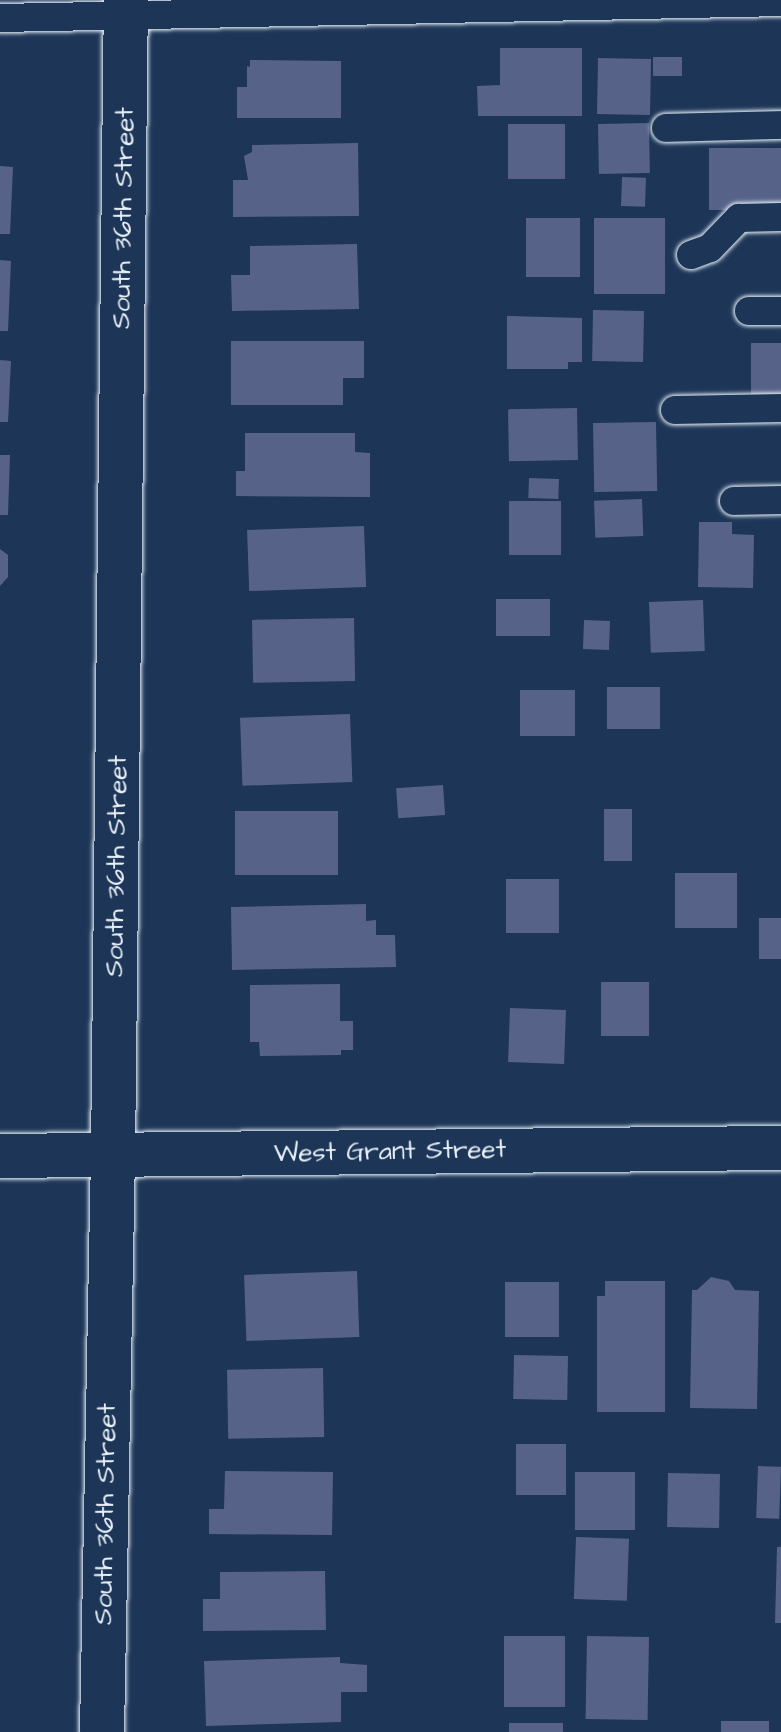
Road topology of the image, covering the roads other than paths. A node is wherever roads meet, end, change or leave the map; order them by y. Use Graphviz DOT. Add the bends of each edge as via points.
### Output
graph roads {
  1 [pos="781,2"];
  2 [pos="126,8"];
  3 [pos="0,18"];
  4 [pos="781,125"];
  5 [pos="666,128"];
  6 [pos="781,217"];
  7 [pos="691,255"];
  8 [pos="749,311"];
  9 [pos="781,311"];
  10 [pos="781,408"];
  11 [pos="675,410"];
  12 [pos="781,500"];
  13 [pos="734,501"];
  14 [pos="781,1148"];
  15 [pos="0,1156"];
  16 [pos="113,1156"];
  17 [pos="102,1732"];
  1 -- 2 [label="lane"];
  2 -- 3 [label="lane"];
  2 -- 16 [label="street, South 36th Street"];
  4 -- 5 [label="lane"];
  6 -- 7 [label="lane" via="739,218 710,248"];
  8 -- 9 [label="lane"];
  10 -- 11 [label="lane"];
  12 -- 13 [label="lane"];
  14 -- 16 [label="street, West Grant Street"];
  15 -- 16 [label="street, West Grant Street"];
  16 -- 17 [label="street, South 36th Street"];
}
